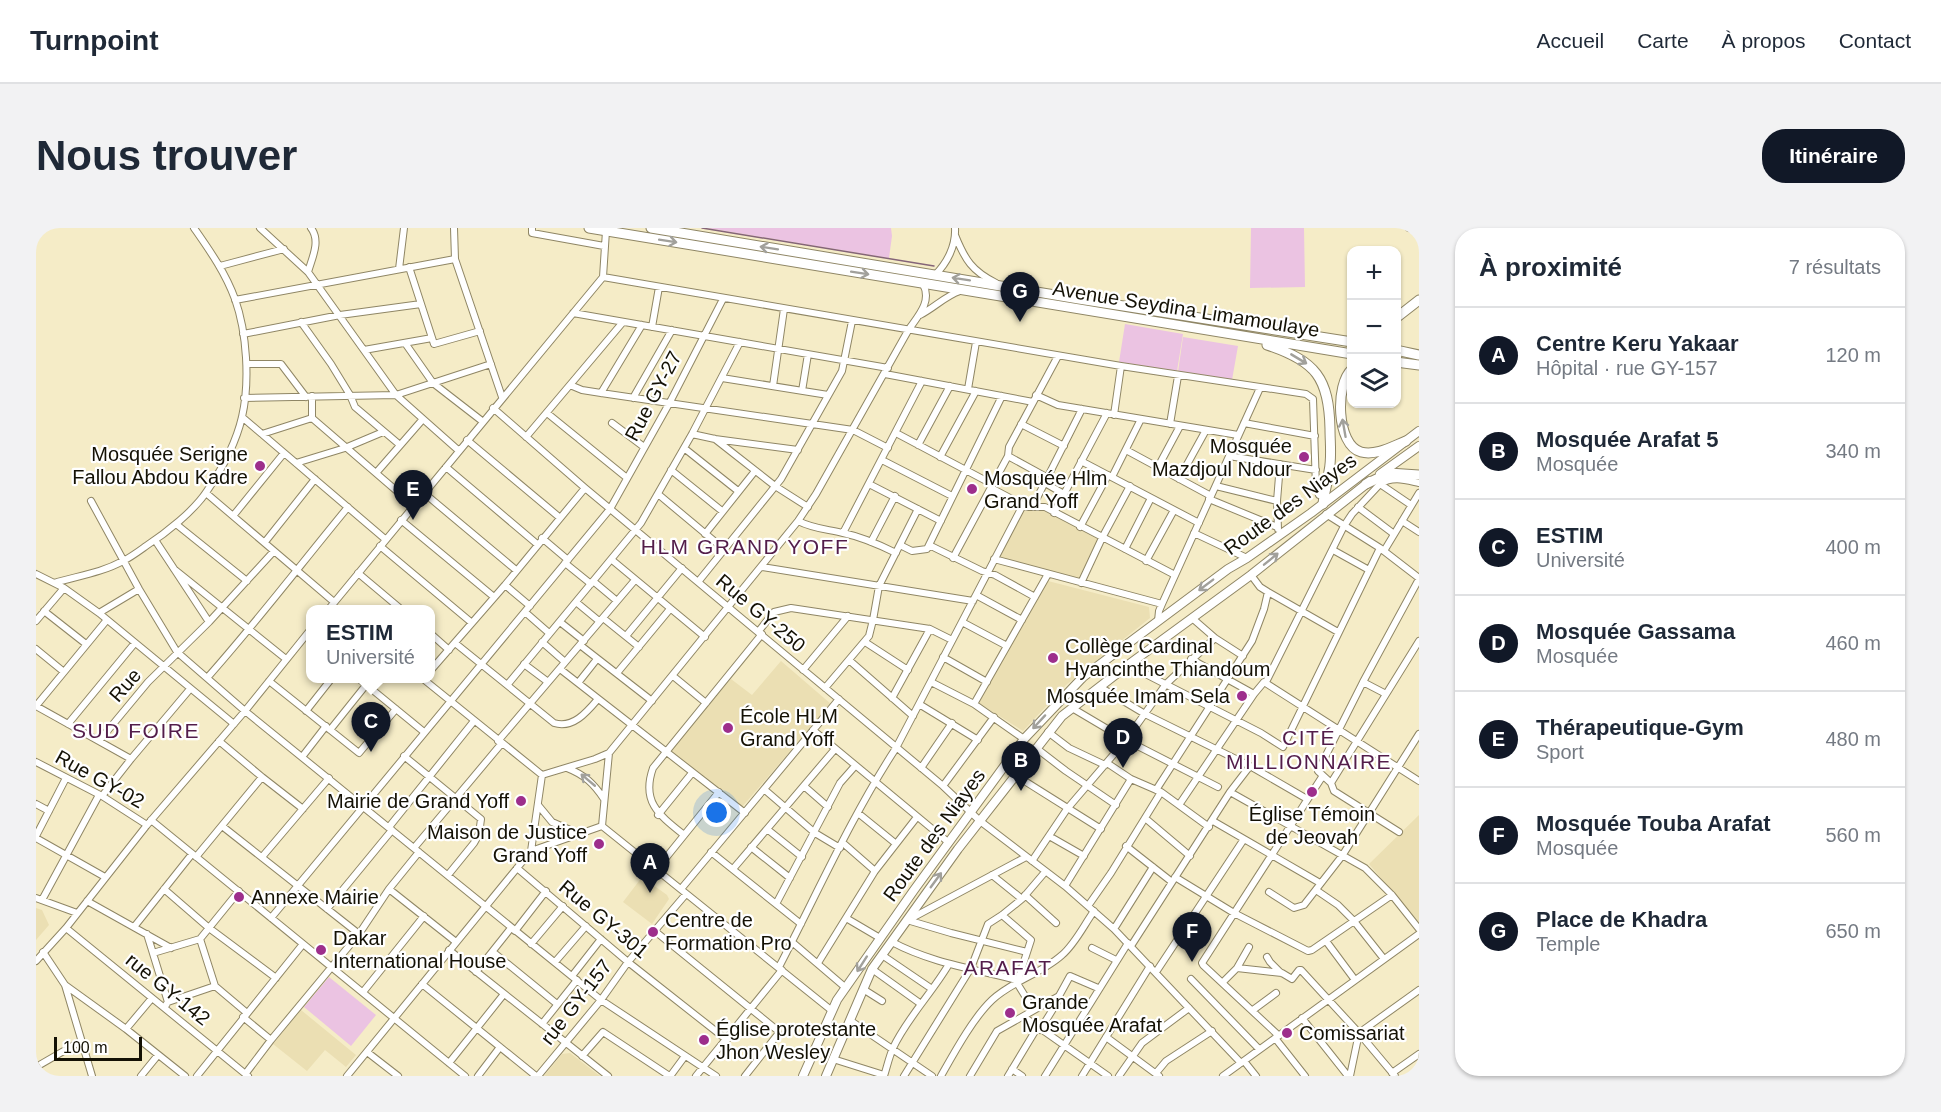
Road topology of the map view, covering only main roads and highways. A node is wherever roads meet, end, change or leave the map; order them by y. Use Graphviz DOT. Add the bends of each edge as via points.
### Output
graph roads {
  1 [pos="589,228"];
  2 [pos="651,228"];
  3 [pos="1419,300"];
  4 [pos="1401,314"];
  5 [pos="1245,337"];
  6 [pos="1347,340"];
  7 [pos="1401,352"];
  8 [pos="1347,353"];
  9 [pos="1419,355"];
  10 [pos="1401,363"];
  11 [pos="1419,365"];
  12 [pos="1347,375"];
  13 [pos="1419,430"];
  14 [pos="1406,441"];
  15 [pos="1419,446"];
  16 [pos="1419,475"];
  17 [pos="1366,484"];
  18 [pos="1324,500"];
  19 [pos="803,1076"];
  20 [pos="826,1076"];
  1 -- 5 [label="highway, Avenue Seydina Limamoulaye, one-way"];
  6 -- 2 [label="highway, Avenue Seydina Limamoulaye, one-way"];
  3 -- 4 [label="highway"];
  5 -- 8 [label="highway, Avenue Seydina Limamoulaye"];
  5 -- 18 [label="highway, one-way" via="1300,359 1324,385 1330,411 1330,461"];
  7 -- 9 [label="highway"];
  10 -- 11 [label="highway"];
  14 -- 12 [label="highway, one-way" via="1375,453 1362,452 1350,445 1342,427 1342,389"];
  13 -- 14 [label="main road, Route des Niayes"];
  14 -- 18 [label="main road, Route des Niayes"];
  15 -- 17 [label="main road, Route des Niayes"];
  16 -- 17 [label="highway" via="1389,473"];
  20 -- 17 [label="main road, Route des Niayes, one-way" via="872,969 1048,732 1072,708"];
  18 -- 19 [label="main road, Route des Niayes, one-way" via="1083,677 1024,739 831,1010"];
}
